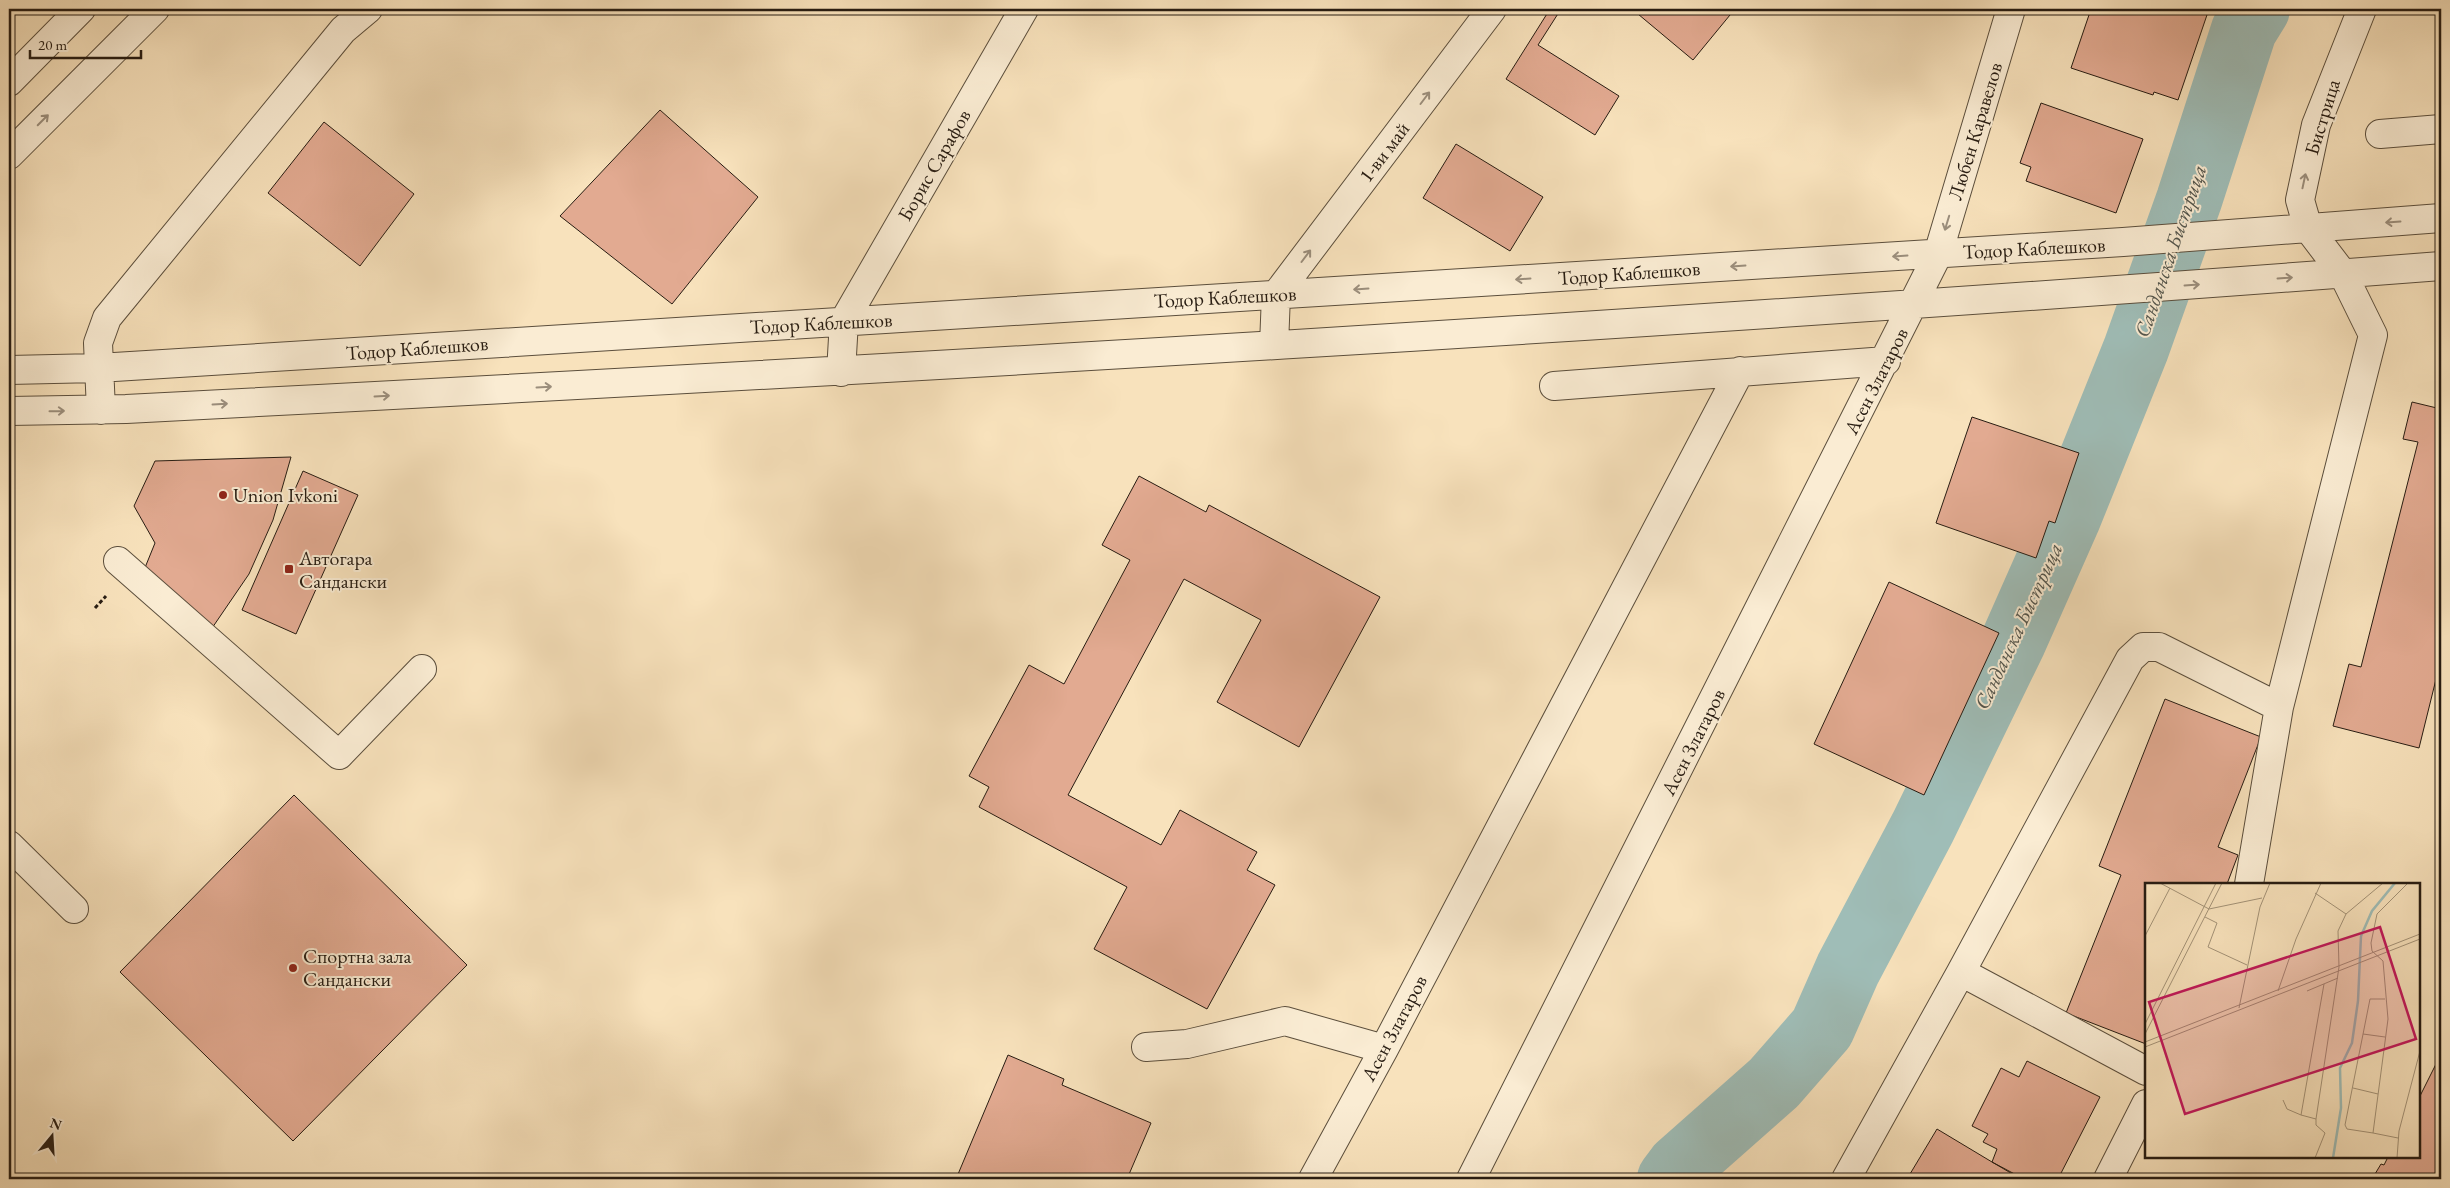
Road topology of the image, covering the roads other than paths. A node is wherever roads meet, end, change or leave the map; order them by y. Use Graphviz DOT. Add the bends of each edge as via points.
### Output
graph roads {
  1 [pos="81,9"];
  2 [pos="155,9"];
  3 [pos="368,9"];
  4 [pos="1024,9"];
  5 [pos="1492,9"];
  6 [pos="2011,9"];
  7 [pos="2362,9"];
  8 [pos="9,82"];
  9 [pos="2441,129"];
  10 [pos="2380,134"];
  11 [pos="9,155"];
  12 [pos="2441,218"];
  13 [pos="2308,228"];
  14 [pos="1938,254"];
  15 [pos="2441,266"];
  16 [pos="2343,274"];
  17 [pos="1276,295"];
  18 [pos="1914,304"];
  19 [pos="844,321"];
  20 [pos="1274,345"];
  21 [pos="1886,361"];
  22 [pos="98,368"];
  23 [pos="9,370"];
  24 [pos="1740,371"];
  25 [pos="841,372"];
  26 [pos="1554,386"];
  27 [pos="101,410"];
  28 [pos="9,411"];
  29 [pos="118,561"];
  30 [pos="422,669"];
  31 [pos="2280,707"];
  32 [pos="9,845"];
  33 [pos="2249,883"];
  34 [pos="74,909"];
  35 [pos="1961,972"];
  36 [pos="1146,1047"];
  37 [pos="1384,1049"];
  38 [pos="2145,1070"];
  39 [pos="2145,1106"];
  40 [pos="1313,1179"];
  41 [pos="1471,1179"];
  42 [pos="1846,1179"];
  43 [pos="2108,1179"];
  1 -- 8 [label="street"];
  11 -- 2 [label="street, one-way"];
  3 -- 22 [label="street" via="343,30 107,318 98,343"];
  4 -- 19 [label="street, Борис Сарафов"];
  17 -- 5 [label="street, 1-ви май, one-way"];
  6 -- 14 [label="street, Любен Каравелов, one-way"];
  13 -- 7 [label="street, Бистрица, one-way" via="2300,200 2316,125"];
  9 -- 10 [label="street"];
  12 -- 13 [label="street, Тодор Каблешков, one-way"];
  13 -- 14 [label="street, Тодор Каблешков"];
  13 -- 16 [label="street"];
  14 -- 17 [label="street, Тодор Каблешков, one-way"];
  14 -- 18 [label="street, Любен Каравелов"];
  15 -- 16 [label="street"];
  18 -- 16 [label="street, one-way"];
  16 -- 31 [label="street" via="2373,335"];
  17 -- 19 [label="street, Тодор Каблешков"];
  17 -- 20 [label="street"];
  18 -- 20 [label="street"];
  18 -- 21 [label="street, Асен Златаров"];
  19 -- 22 [label="street, Тодор Каблешков"];
  19 -- 25 [label="street"];
  20 -- 25 [label="street"];
  21 -- 24 [label="street"];
  21 -- 41 [label="street, Асен Златаров"];
  22 -- 23 [label="street, Тодор Каблешков"];
  22 -- 27 [label="street"];
  24 -- 26 [label="street"];
  24 -- 37 [label="street, Асен Златаров"];
  27 -- 25 [label="street, one-way"];
  28 -- 27 [label="street, one-way"];
  29 -- 30 [label="street" via="340,755"];
  31 -- 33 [label="street"];
  31 -- 35 [label="street" via="2160,647 2143,647 2130,659"];
  32 -- 34 [label="street"];
  35 -- 38 [label="street"];
  35 -- 42 [label="street"];
  36 -- 37 [label="street" via="1187,1044 1285,1021"];
  37 -- 40 [label="street, Асен Златаров"];
  39 -- 43 [label="street"];
}
